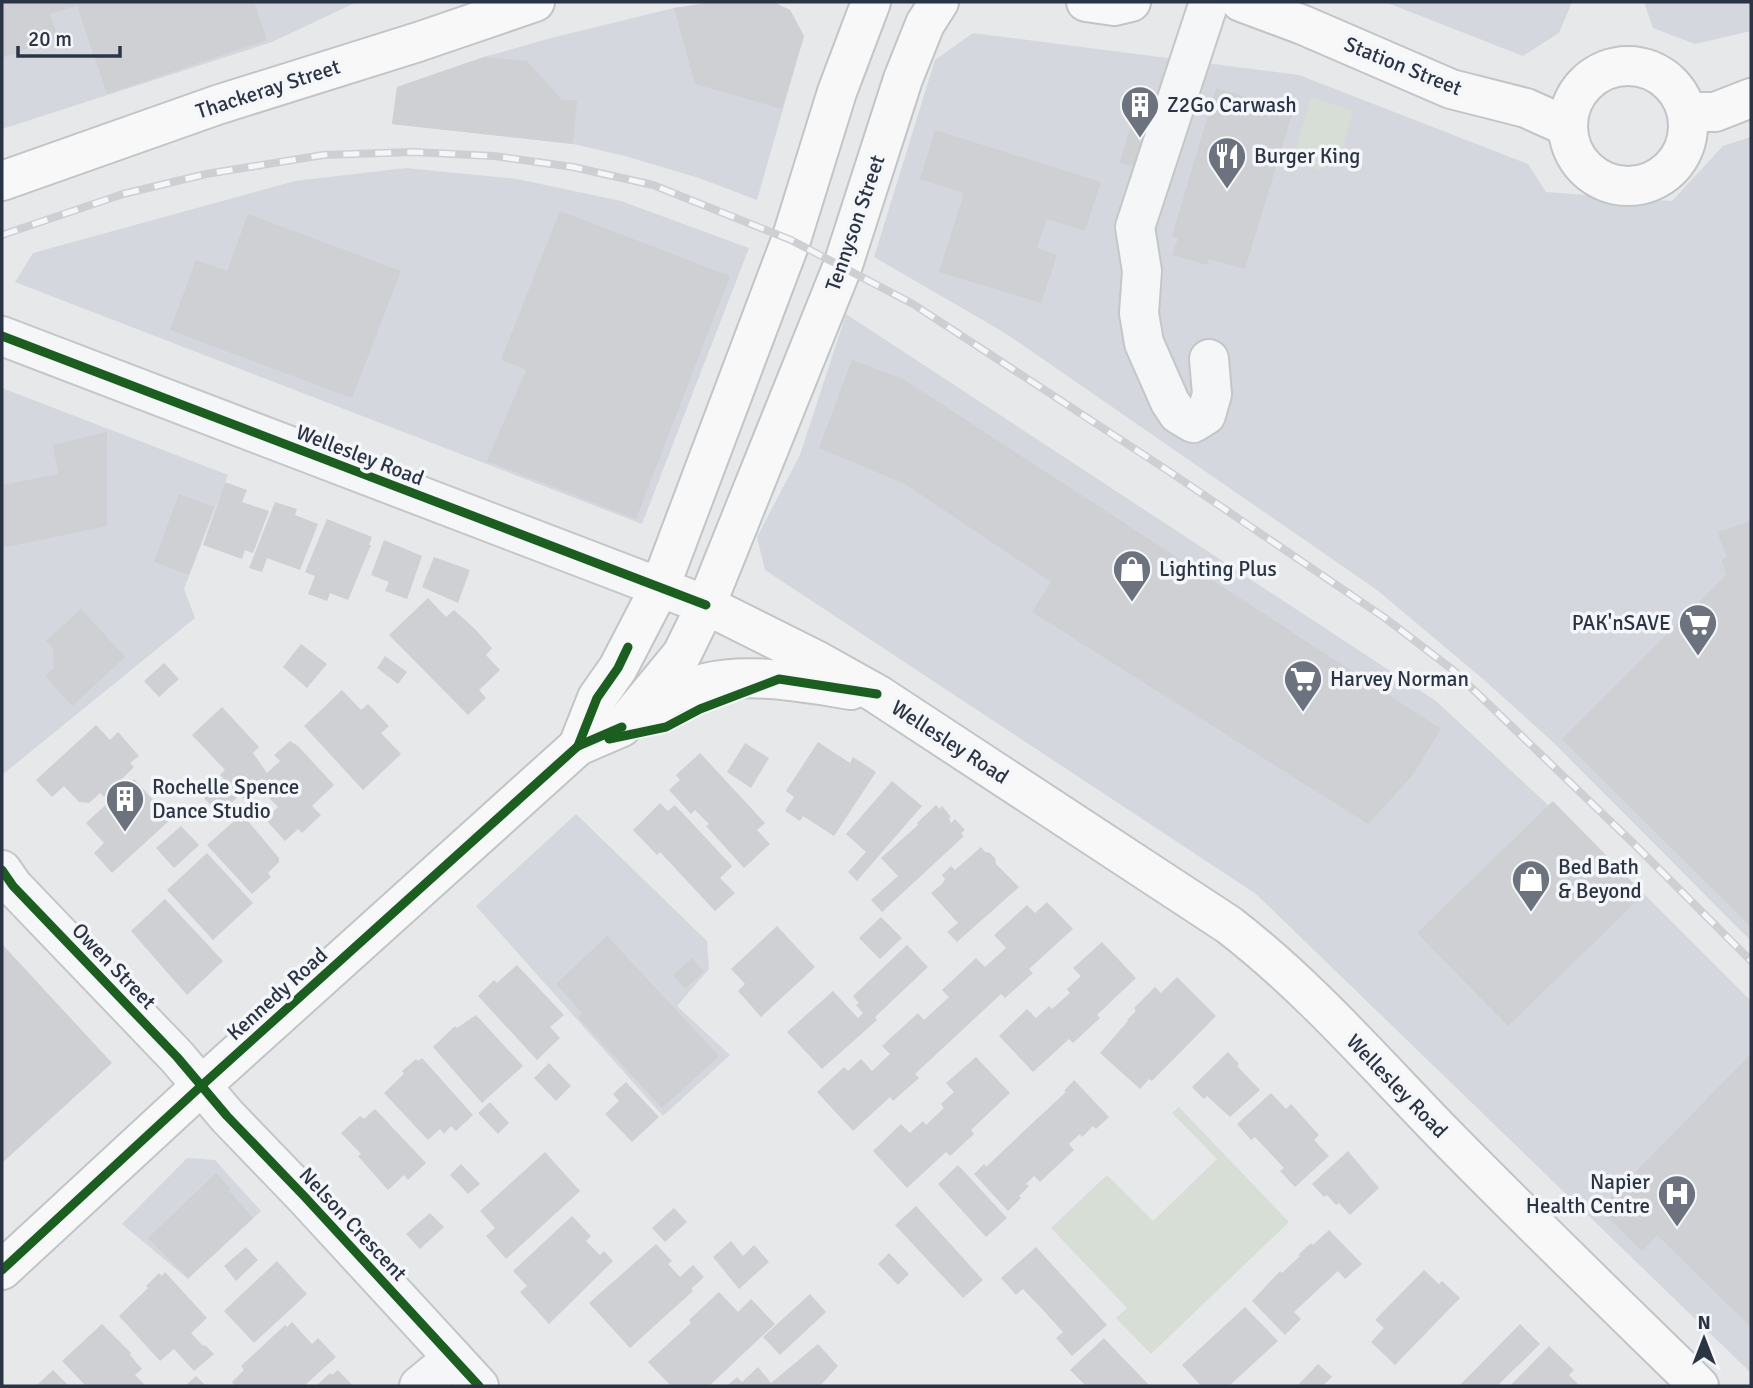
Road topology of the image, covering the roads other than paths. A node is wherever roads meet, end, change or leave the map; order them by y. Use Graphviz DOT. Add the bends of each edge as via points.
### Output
graph roads {
  1 [pos="535,2"];
  2 [pos="871,2"];
  3 [pos="939,2"];
  4 [pos="1086,2"];
  5 [pos="1130,2"];
  6 [pos="1209,2"];
  7 [pos="1241,2"];
  8 [pos="1751,98"];
  9 [pos="1687,112"];
  10 [pos="1566,126"];
  11 [pos="2,181"];
  12 [pos="2,336"];
  13 [pos="1209,359"];
  14 [pos="722,427"];
  15 [pos="772,445"];
  16 [pos="660,587"];
  17 [pos="706,605"];
  18 [pos="877,694"];
  19 [pos="622,727"];
  20 [pos="578,746"];
  21 [pos="2,870"];
  22 [pos="200,1087"];
  23 [pos="2,1270"];
  24 [pos="453,1358"];
  25 [pos="419,1386"];
  26 [pos="479,1386"];
  27 [pos="1699,1386"];
  1 -- 11 [label="main road, Thackeray Street" via="217,105"];
  2 -- 14 [label="main road"];
  3 -- 15 [label="main road, Tennyson Street" via="902,79 843,265"];
  4 -- 5 [label="main road" via="1114,6"];
  6 -- 13 [label="street" via="1135,227 1142,271 1139,313 1144,343 1170,402 1193,423 1206,415 1212,394"];
  7 -- 10 [label="main road, Station Street" via="1451,89 1526,108"];
  8 -- 9 [label="main road" via="1716,112"];
  9 -- 10 [label="main road" via="1676,88 1656,72 1631,65 1606,68 1585,82 1571,102"];
  9 -- 10 [label="main road" via="1688,138 1677,162 1658,179 1633,187 1608,184 1586,171 1572,150"];
  12 -- 16 [label="street, Wellesley Road"];
  14 -- 15 [label="main road"];
  14 -- 16 [label="main road"];
  15 -- 17 [label="main road, Tennyson Street"];
  16 -- 17 [label="street, Wellesley Road"];
  16 -- 20 [label="main road, Kennedy Road" via="597,698"];
  17 -- 18 [label="main road, Wellesley Road"];
  17 -- 19 [label="main road, Kennedy Road" via="682,654"];
  18 -- 19 [label="main road" via="779,679 704,683 672,694"];
  18 -- 27 [label="main road, Wellesley Road" via="1258,948"];
  19 -- 20 [label="main road, Kennedy Road"];
  20 -- 22 [label="main road, Kennedy Road"];
  21 -- 22 [label="street, Owen Street"];
  22 -- 23 [label="main road, Kennedy Road"];
  22 -- 24 [label="street, Nelson Crescent"];
  24 -- 25 [label="street"];
  24 -- 26 [label="street, Nelson Crescent"];
}
